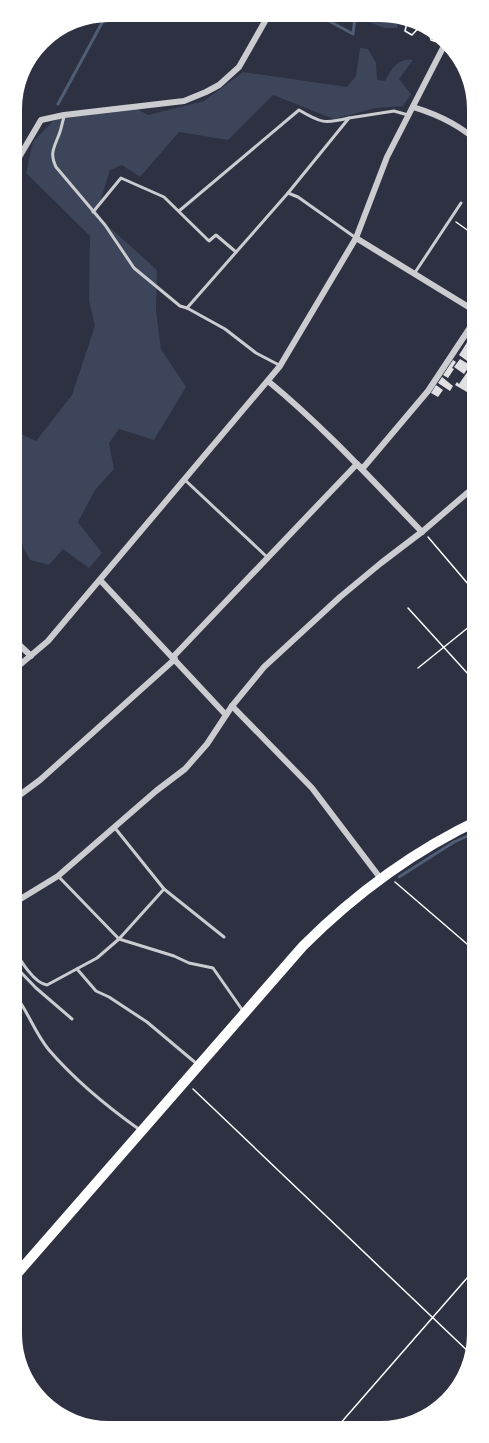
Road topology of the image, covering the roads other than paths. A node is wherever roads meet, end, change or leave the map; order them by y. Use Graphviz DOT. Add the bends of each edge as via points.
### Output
graph roads {
  1 [pos="267,18"];
  2 [pos="445,46"];
  3 [pos="413,106"];
  4 [pos="64,115"];
  5 [pos="408,115"];
  6 [pos="349,118"];
  7 [pos="471,137"];
  8 [pos="18,159"];
  9 [pos="288,193"];
  10 [pos="461,203"];
  11 [pos="179,211"];
  12 [pos="93,212"];
  13 [pos="356,238"];
  14 [pos="237,252"];
  15 [pos="414,274"];
  16 [pos="471,307"];
  17 [pos="187,308"];
  18 [pos="471,324"];
  19 [pos="280,366"];
  20 [pos="268,381"];
  21 [pos="358,465"];
  22 [pos="184,480"];
  23 [pos="471,490"];
  24 [pos="423,532"];
  25 [pos="267,557"];
  26 [pos="100,580"];
  27 [pos="18,643"];
  28 [pos="31,656"];
  29 [pos="174,658"];
  30 [pos="18,667"];
  31 [pos="231,706"];
  32 [pos="226,715"];
  33 [pos="18,796"];
  34 [pos="471,824"];
  35 [pos="115,828"];
  36 [pos="58,876"];
  37 [pos="384,877"];
  38 [pos="164,889"];
  39 [pos="18,900"];
  40 [pos="224,937"];
  41 [pos="119,939"];
  42 [pos="18,956"];
  43 [pos="18,969"];
  44 [pos="77,969"];
  45 [pos="18,998"];
  46 [pos="245,1014"];
  47 [pos="72,1019"];
  48 [pos="200,1066"];
  49 [pos="142,1131"];
  50 [pos="18,1273"];
  1 -- 4 [label="street" via="239,67 206,92 184,101"];
  2 -- 3 [label="street"];
  3 -- 5 [label="street"];
  3 -- 7 [label="street"];
  4 -- 8 [label="street" via="41,120"];
  4 -- 12 [label="lane" via="51,156"];
  5 -- 6 [label="lane" via="394,111"];
  5 -- 13 [label="street"];
  6 -- 9 [label="lane"];
  6 -- 11 [label="lane" via="328,123 299,110"];
  9 -- 13 [label="lane"];
  9 -- 14 [label="lane"];
  10 -- 15 [label="lane"];
  11 -- 12 [label="lane" via="164,197 121,178"];
  11 -- 14 [label="lane" via="208,241 216,235"];
  12 -- 17 [label="lane" via="134,268"];
  13 -- 15 [label="street"];
  13 -- 19 [label="street"];
  14 -- 17 [label="lane"];
  15 -- 16 [label="street"];
  17 -- 19 [label="lane"];
  18 -- 21 [label="street" via="423,396 363,468"];
  19 -- 20 [label="street"];
  20 -- 21 [label="street"];
  20 -- 22 [label="street"];
  21 -- 24 [label="street"];
  21 -- 25 [label="street"];
  22 -- 25 [label="lane"];
  22 -- 26 [label="street"];
  23 -- 24 [label="street"];
  24 -- 31 [label="street" via="340,597 264,667"];
  25 -- 29 [label="street"];
  26 -- 28 [label="street"];
  26 -- 29 [label="street"];
  27 -- 28 [label="street"];
  28 -- 30 [label="street"];
  29 -- 32 [label="street"];
  29 -- 33 [label="street"];
  31 -- 32 [label="street"];
  31 -- 37 [label="street" via="312,788"];
  32 -- 35 [label="street" via="185,769"];
  34 -- 37 [label="highway"];
  35 -- 36 [label="street"];
  35 -- 38 [label="lane"];
  36 -- 39 [label="street"];
  36 -- 41 [label="lane"];
  37 -- 46 [label="highway" via="327,921"];
  38 -- 40 [label="lane"];
  38 -- 41 [label="lane"];
  41 -- 44 [label="lane"];
  41 -- 46 [label="lane" via="213,968"];
  42 -- 44 [label="lane" via="41,984 47,985"];
  43 -- 47 [label="lane"];
  44 -- 48 [label="lane" via="96,991 147,1022"];
  45 -- 49 [label="lane" via="48,1049 107,1106"];
  46 -- 48 [label="highway"];
  48 -- 49 [label="highway"];
  49 -- 50 [label="highway"];
}
